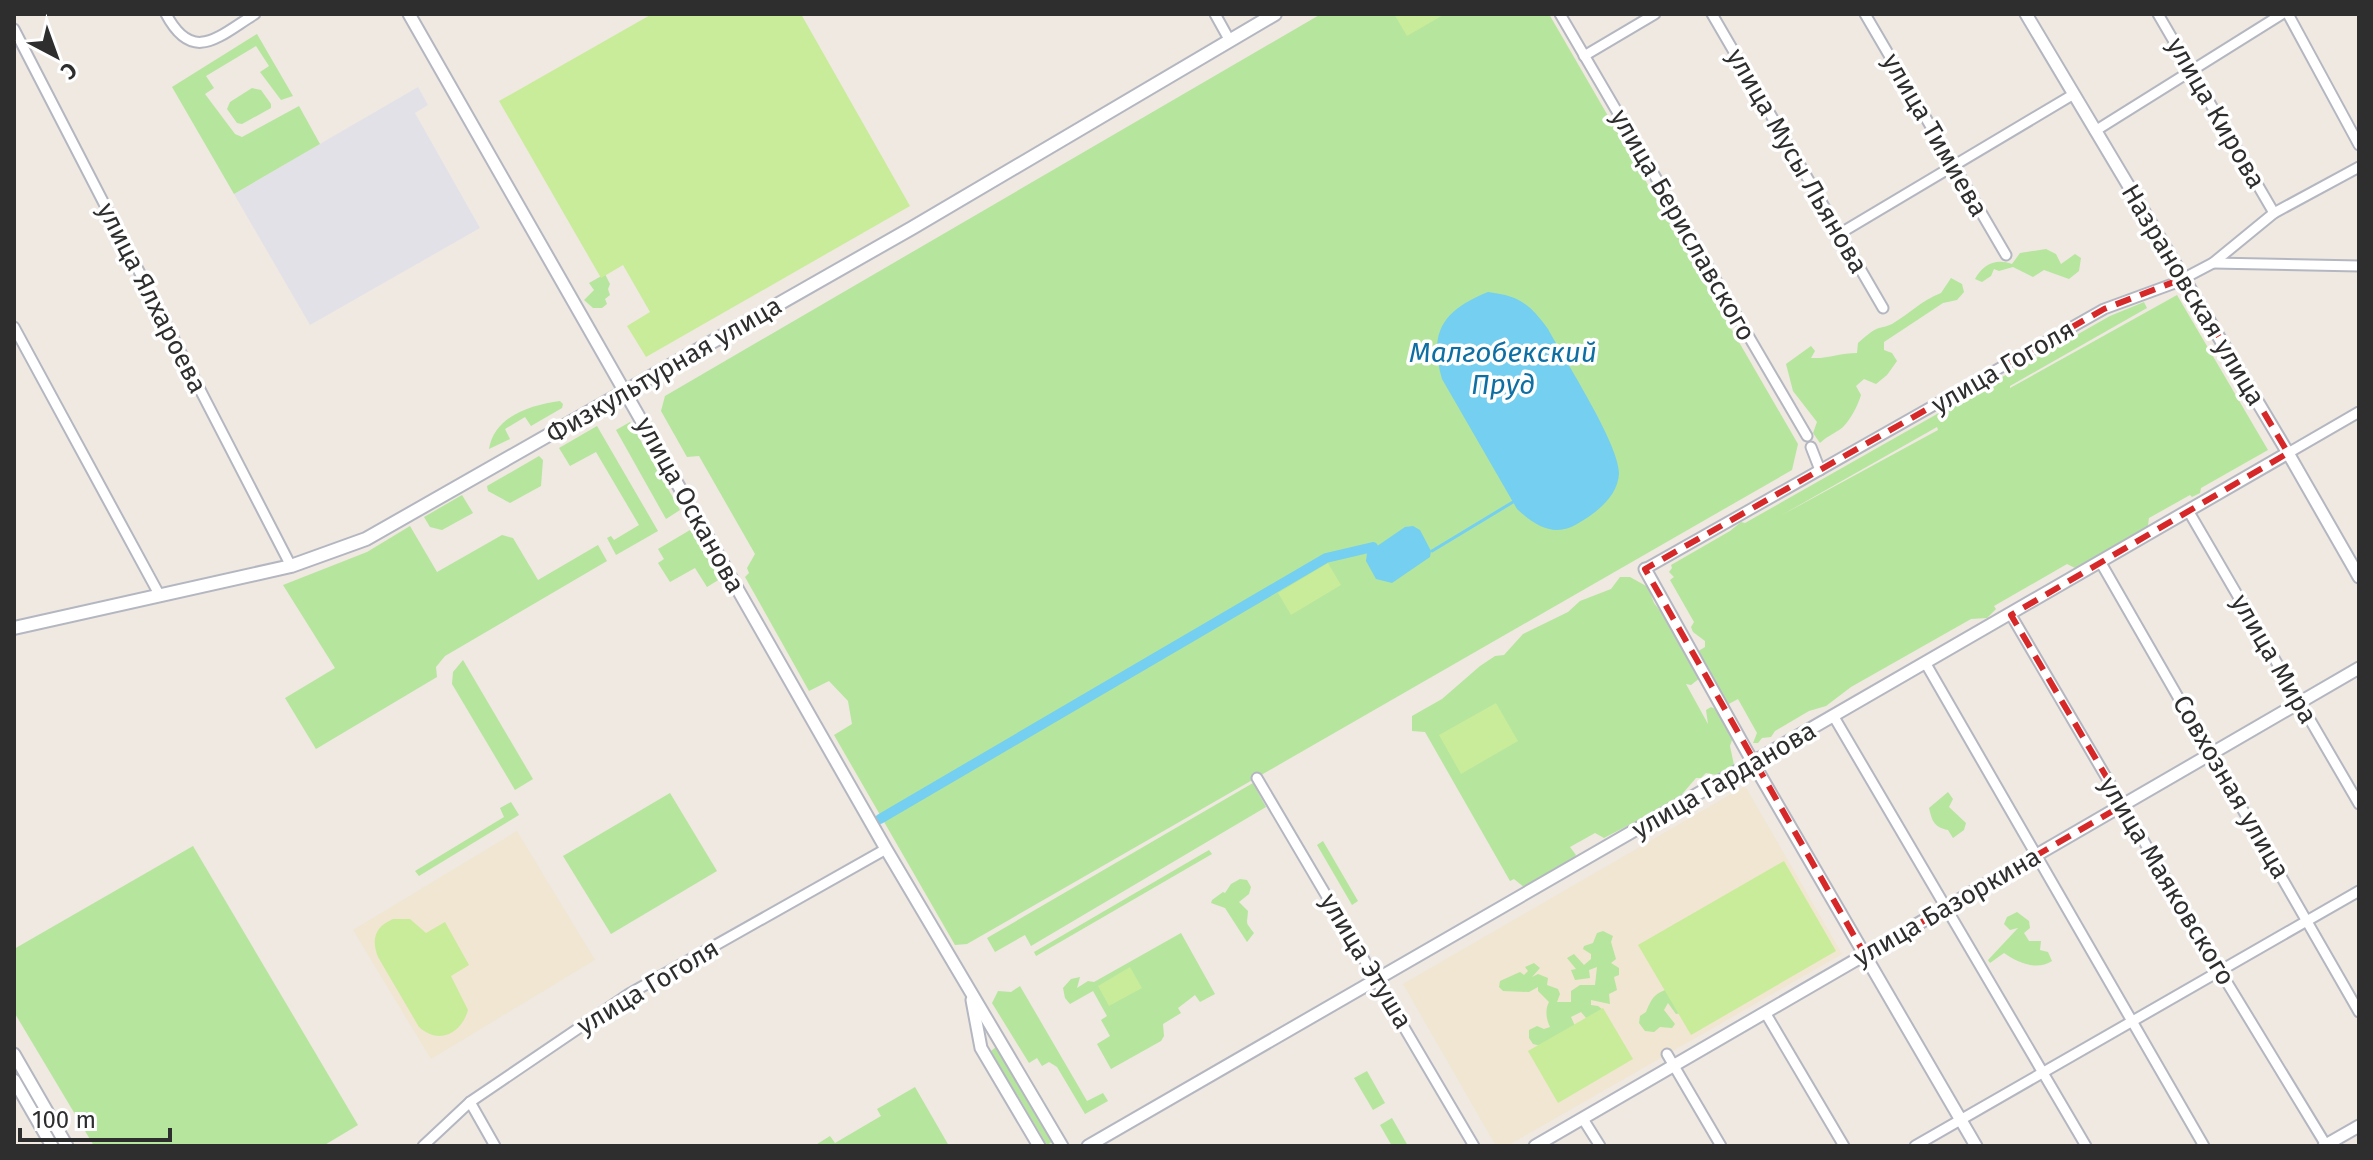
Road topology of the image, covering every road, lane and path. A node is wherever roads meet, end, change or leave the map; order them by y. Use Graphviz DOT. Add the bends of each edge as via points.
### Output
graph roads {
  1 [pos="166,14"];
  2 [pos="255,14"];
  3 [pos="409,14"];
  4 [pos="1215,14"];
  5 [pos="1275,14"];
  6 [pos="1560,14"];
  7 [pos="1655,14"];
  8 [pos="1712,14"];
  9 [pos="1865,14"];
  10 [pos="2026,14"];
  11 [pos="2158,14"];
  12 [pos="2282,14"];
  13 [pos="2288,14"];
  14 [pos="14,29"];
  15 [pos="1230,41"];
  16 [pos="1584,56"];
  17 [pos="2192,69"];
  18 [pos="2074,94"];
  19 [pos="2095,131"];
  20 [pos="2359,145"];
  21 [pos="1953,166"];
  22 [pos="2359,167"];
  23 [pos="2274,213"];
  24 [pos="1839,234"];
  25 [pos="2006,255"];
  26 [pos="2213,263"];
  27 [pos="2359,266"];
  28 [pos="2184,278"];
  29 [pos="1883,308"];
  30 [pos="14,327"];
  31 [pos="627,392"];
  32 [pos="2359,412"];
  33 [pos="1807,436"];
  34 [pos="1811,447"];
  35 [pos="2288,453"];
  36 [pos="1820,470"];
  37 [pos="2189,512"];
  38 [pos="2101,563"];
  39 [pos="291,566"];
  40 [pos="1645,569"];
  41 [pos="2359,577"];
  42 [pos="160,596"];
  43 [pos="2011,615"];
  44 [pos="15,626"];
  45 [pos="1926,664"];
  46 [pos="2359,668"];
  47 [pos="2299,702"];
  48 [pos="1834,717"];
  49 [pos="2211,753"];
  50 [pos="1753,763"];
  51 [pos="1257,778"];
  52 [pos="2359,804"];
  53 [pos="2123,805"];
  54 [pos="886,849"];
  55 [pos="2037,855"];
  56 [pos="2359,891"];
  57 [pos="1946,908"];
  58 [pos="2308,920"];
  59 [pos="1865,955"];
  60 [pos="2220,971"];
  61 [pos="1377,979"];
  62 [pos="971,995"];
  63 [pos="2359,1012"];
  64 [pos="1766,1014"];
  65 [pos="2134,1021"];
  66 [pos="14,1054"];
  67 [pos="1667,1054"];
  68 [pos="1675,1066"];
  69 [pos="2043,1073"];
  70 [pos="14,1080"];
  71 [pos="470,1102"];
  72 [pos="1583,1119"];
  73 [pos="1961,1120"];
  74 [pos="2359,1126"];
  75 [pos="2331,1144"];
  76 [pos="52,1146"];
  77 [pos="67,1146"];
  78 [pos="423,1146"];
  79 [pos="495,1146"];
  80 [pos="1039,1146"];
  81 [pos="1062,1146"];
  82 [pos="1088,1146"];
  83 [pos="1474,1146"];
  84 [pos="1535,1146"];
  85 [pos="1600,1146"];
  86 [pos="1721,1146"];
  87 [pos="1844,1146"];
  88 [pos="1915,1146"];
  89 [pos="1976,1146"];
  90 [pos="2086,1146"];
  91 [pos="2204,1146"];
  1 -- 2 [label="street" via="183,38 202,44"];
  3 -- 31 [label="street, улица Осканова"];
  4 -- 15 [label="street"];
  5 -- 15 [label="main road, Физкультурная улица"];
  6 -- 16 [label="street, улица Бериславского"];
  7 -- 16 [label="street"];
  8 -- 24 [label="street, улица Мусы Льянова"];
  9 -- 21 [label="street, улица Тимиева"];
  10 -- 18 [label="street, Назрановская улица"];
  11 -- 17 [label="street, улица Кирова"];
  12 -- 17 [label="street"];
  13 -- 20 [label="street"];
  14 -- 39 [label="street, улица Ялхароева"];
  15 -- 31 [label="main road, Физкультурная улица"];
  16 -- 33 [label="street, улица Бериславского"];
  17 -- 19 [label="street"];
  17 -- 23 [label="street, улица Кирова"];
  18 -- 19 [label="street, Назрановская улица"];
  18 -- 21 [label="street"];
  19 -- 28 [label="street, Назрановская улица"];
  21 -- 24 [label="street"];
  21 -- 25 [label="street, улица Тимиева"];
  22 -- 23 [label="street, улица Гоголя"];
  23 -- 26 [label="street, улица Гоголя"];
  24 -- 29 [label="street, улица Мусы Льянова"];
  26 -- 27 [label="street"];
  26 -- 28 [label="street, улица Гоголя"];
  28 -- 35 [label="street, Назрановская улица"];
  28 -- 36 [label="street, улица Гоголя" via="2104,309"];
  30 -- 42 [label="street"];
  31 -- 39 [label="main road, Физкультурная улица" via="366,539"];
  31 -- 54 [label="street, улица Осканова"];
  32 -- 35 [label="street, улица Гарданова"];
  34 -- 36 [label="street"];
  35 -- 37 [label="street, улица Гарданова"];
  35 -- 41 [label="street, Назрановская улица"];
  36 -- 40 [label="street, улица Гоголя"];
  37 -- 38 [label="street, улица Гарданова"];
  37 -- 47 [label="street, улица Мира"];
  38 -- 43 [label="street, улица Гарданова"];
  38 -- 49 [label="street, Совхозная улица"];
  39 -- 42 [label="main road, Физкультурная улица"];
  40 -- 50 [label="street"];
  42 -- 44 [label="main road, Физкультурная улица"];
  43 -- 45 [label="street, улица Гарданова"];
  43 -- 53 [label="street, улица Маяковского"];
  45 -- 48 [label="street, улица Гарданова"];
  45 -- 55 [label="street"];
  46 -- 47 [label="street, улица Базоркина"];
  47 -- 49 [label="street, улица Базоркина"];
  47 -- 52 [label="street, улица Мира"];
  48 -- 50 [label="street, улица Гарданова"];
  48 -- 57 [label="street"];
  49 -- 53 [label="street, улица Базоркина"];
  49 -- 58 [label="street, Совхозная улица"];
  50 -- 59 [label="street"];
  50 -- 61 [label="street, улица Гарданова"];
  51 -- 61 [label="street, улица Этуша"];
  53 -- 55 [label="street, улица Базоркина"];
  53 -- 60 [label="street, улица Маяковского"];
  54 -- 62 [label="street, улица Осканова"];
  54 -- 71 [label="street, улица Гоголя" via="629,994"];
  55 -- 57 [label="street, улица Базоркина"];
  55 -- 65 [label="street"];
  56 -- 58 [label="street"];
  57 -- 59 [label="street, улица Базоркина"];
  57 -- 69 [label="street"];
  58 -- 60 [label="street"];
  58 -- 63 [label="street, Совхозная улица"];
  59 -- 64 [label="street, улица Базоркина"];
  59 -- 73 [label="street"];
  60 -- 65 [label="street"];
  60 -- 75 [label="street, улица Маяковского"];
  61 -- 82 [label="street, улица Гарданова"];
  61 -- 83 [label="street, улица Этуша"];
  62 -- 80 [label="street, улица Осканова" via="981,1048"];
  62 -- 81 [label="street, улица Осканова"];
  64 -- 68 [label="street, улица Базоркина"];
  64 -- 87 [label="street"];
  65 -- 69 [label="street"];
  65 -- 91 [label="street"];
  66 -- 77 [label="street"];
  67 -- 68 [label="street"];
  68 -- 72 [label="street, улица Базоркина"];
  68 -- 86 [label="street"];
  69 -- 73 [label="street"];
  69 -- 90 [label="street"];
  70 -- 76 [label="street"];
  71 -- 78 [label="street, улица Гоголя"];
  71 -- 79 [label="street"];
  72 -- 84 [label="street, улица Базоркина"];
  72 -- 85 [label="street"];
  73 -- 88 [label="street"];
  73 -- 89 [label="street"];
  74 -- 75 [label="street"];
}
